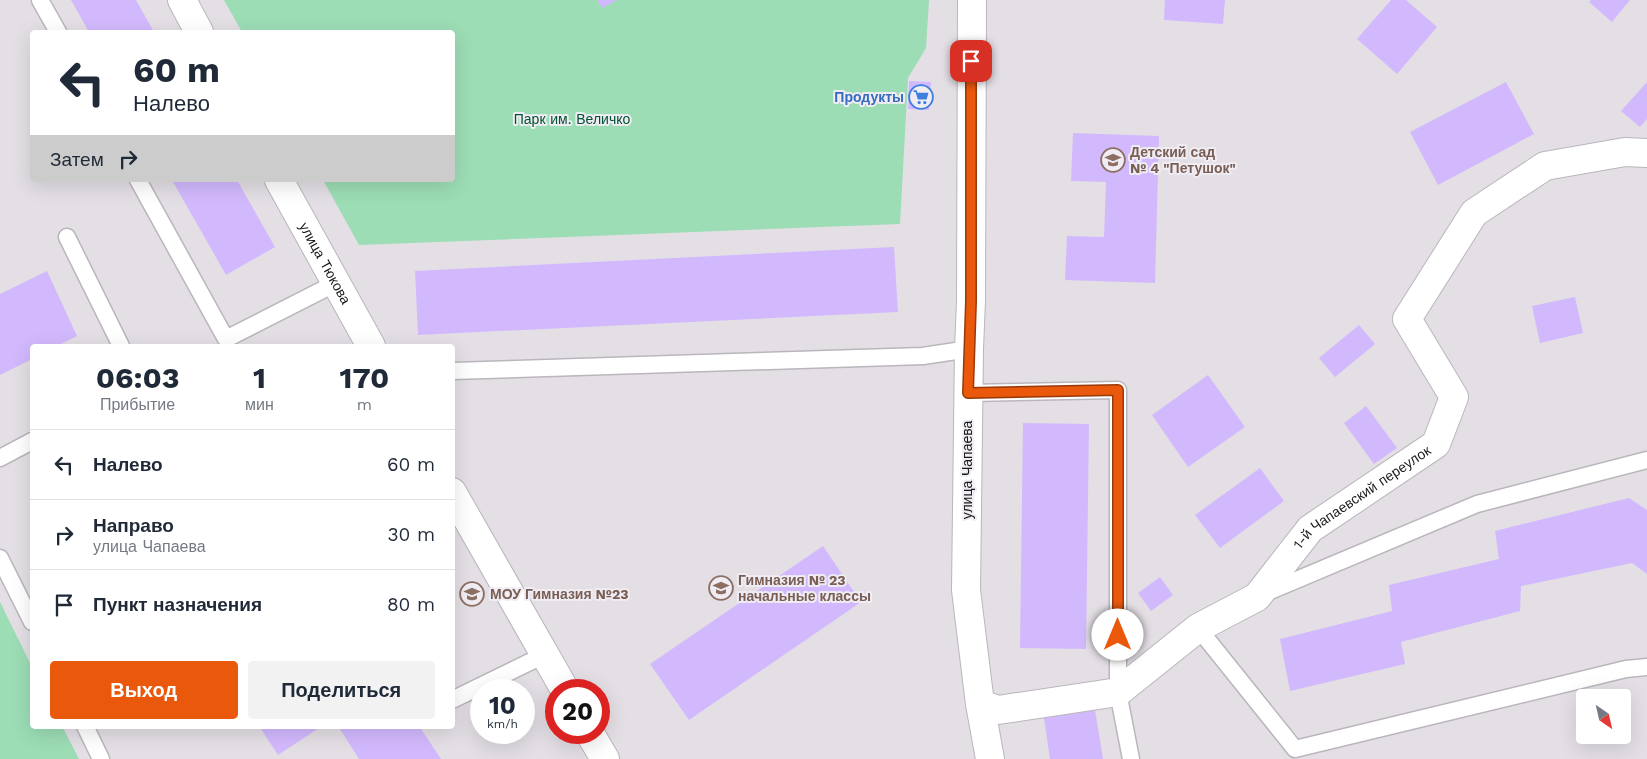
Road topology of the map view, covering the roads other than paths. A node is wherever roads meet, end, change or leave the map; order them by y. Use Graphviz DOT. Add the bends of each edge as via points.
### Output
graph roads {
  1 [pos="40,0"];
  2 [pos="182,0"];
  3 [pos="972,0"];
  4 [pos="57,30"];
  5 [pos="198,30"];
  6 [pos="1647,153"];
  7 [pos="139,182"];
  8 [pos="280,182"];
  9 [pos="67,237"];
  10 [pos="336,283"];
  11 [pos="219,343"];
  12 [pos="120,344"];
  13 [pos="370,344"];
  14 [pos="969,349"];
  15 [pos="455,371"];
  16 [pos="968,393"];
  17 [pos="30,441"];
  18 [pos="0,458"];
  19 [pos="1647,460"];
  20 [pos="455,497"];
  21 [pos="0,558"];
  22 [pos="1257,597"];
  23 [pos="30,618"];
  24 [pos="1198,628"];
  25 [pos="544,655"];
  26 [pos="1647,667"];
  27 [pos="558,679"];
  28 [pos="1118,692"];
  29 [pos="455,699"];
  30 [pos="980,704"];
  31 [pos="86,729"];
  32 [pos="596,744"];
  33 [pos="987,758"];
  34 [pos="101,759"];
  35 [pos="605,759"];
  36 [pos="1131,759"];
  1 -- 4 [label="lane"];
  2 -- 5 [label="street"];
  3 -- 14 [label="street, улица Чапаева"];
  6 -- 22 [label="street, 1-й Чапаевский переулок" via="1625,152 1545,166 1474,213 1407,319 1454,397 1436,444 1310,529"];
  7 -- 11 [label="lane"];
  8 -- 10 [label="street, улица Тюкова"];
  9 -- 12 [label="lane"];
  10 -- 11 [label="lane"];
  10 -- 13 [label="street, улица Тюкова"];
  14 -- 15 [label="lane" via="923,356"];
  14 -- 16 [label="street, улица Чапаева"];
  16 -- 28 [label="lane" via="1118,390"];
  16 -- 30 [label="street, улица Чапаева" via="966,590"];
  17 -- 18 [label="lane"];
  19 -- 22 [label="lane" via="1477,504"];
  20 -- 25 [label="street"];
  21 -- 23 [label="lane"];
  22 -- 24 [label="street, 1-й Чапаевский переулок"];
  24 -- 26 [label="lane" via="1294,749 1626,669"];
  24 -- 28 [label="street, 1-й Чапаевский переулок"];
  25 -- 27 [label="street"];
  25 -- 29 [label="lane"];
  28 -- 30 [label="street" via="998,710"];
  28 -- 36 [label="lane"];
  30 -- 33 [label="street, улица Чапаева"];
  31 -- 34 [label="lane"];
  32 -- 35 [label="street"];
}
